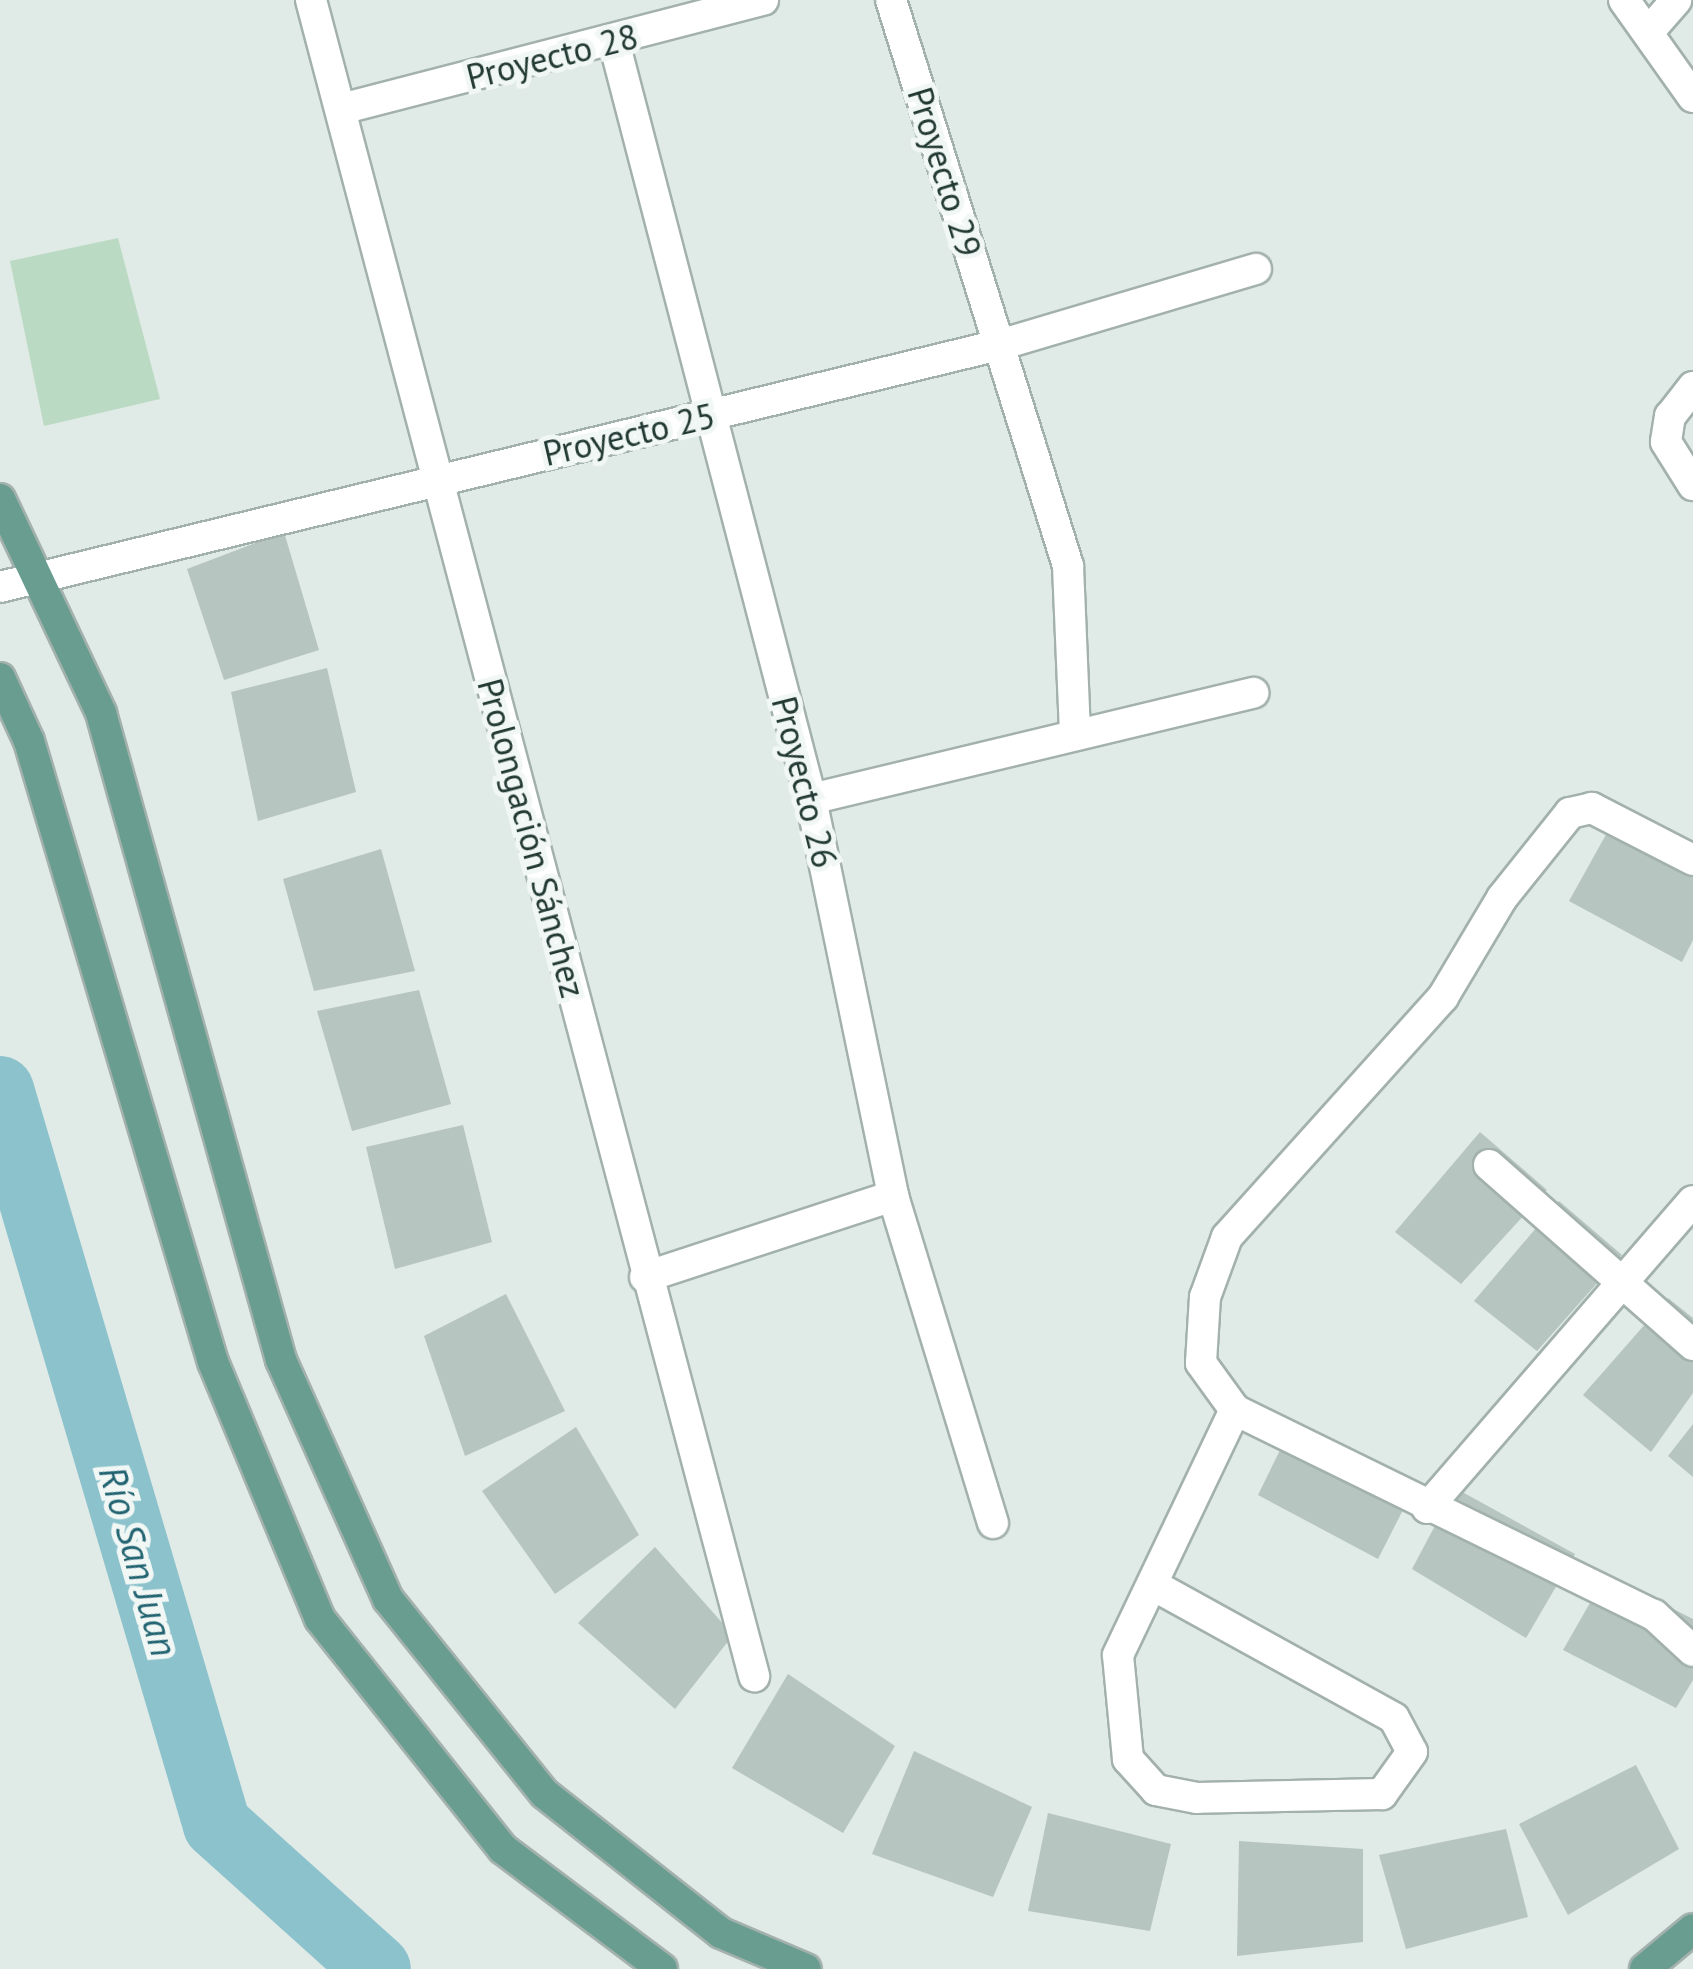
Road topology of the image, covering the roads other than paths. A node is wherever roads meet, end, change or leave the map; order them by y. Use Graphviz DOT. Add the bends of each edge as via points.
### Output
graph roads {
  1 [pos="312,0"];
  2 [pos="762,0"];
  3 [pos="890,0"];
  4 [pos="1624,0"];
  5 [pos="1676,0"];
  6 [pos="1652,28"];
  7 [pos="614,42"];
  8 [pos="1693,97"];
  9 [pos="341,110"];
  10 [pos="1256,270"];
  11 [pos="998,345"];
  12 [pos="1693,387"];
  13 [pos="707,417"];
  14 [pos="438,476"];
  15 [pos="1693,485"];
  16 [pos="0,499"];
  17 [pos="41,570"];
  18 [pos="0,587"];
  19 [pos="0,678"];
  20 [pos="1253,693"];
  21 [pos="1075,735"];
  22 [pos="811,798"];
  23 [pos="1693,860"];
  24 [pos="1489,1165"];
  25 [pos="894,1196"];
  26 [pos="1693,1201"];
  27 [pos="646,1277"];
  28 [pos="1624,1282"];
  29 [pos="1693,1345"];
  30 [pos="1235,1410"];
  31 [pos="1426,1508"];
  32 [pos="992,1523"];
  33 [pos="1153,1585"];
  34 [pos="1693,1651"];
  35 [pos="754,1676"];
  36 [pos="1693,1929"];
  37 [pos="662,1969"];
  38 [pos="806,1969"];
  39 [pos="1645,1969"];
  1 -- 9 [label="street, Prolongación Sánchez"];
  2 -- 7 [label="street, Proyecto 28"];
  3 -- 11 [label="street, Proyecto 29"];
  4 -- 6 [label="street"];
  5 -- 6 [label="street"];
  6 -- 8 [label="street"];
  7 -- 9 [label="street, Proyecto 28"];
  7 -- 13 [label="street, Proyecto 26"];
  9 -- 14 [label="street, Prolongación Sánchez"];
  10 -- 11 [label="street, Proyecto 25"];
  11 -- 13 [label="street, Proyecto 25"];
  11 -- 21 [label="street, Proyecto 29" via="1068,566"];
  12 -- 15 [label="street" via="1670,416 1666,442"];
  13 -- 14 [label="street, Proyecto 25"];
  13 -- 22 [label="street, Proyecto 26"];
  14 -- 17 [label="street, Proyecto 25"];
  14 -- 27 [label="street, Prolongación Sánchez"];
  16 -- 17 [label="main road"];
  17 -- 18 [label="street, Proyecto 25"];
  17 -- 38 [label="main road" via="101,714 281,1360 388,1599 545,1794 721,1933"];
  19 -- 37 [label="main road" via="29,741 213,1362 320,1619 504,1849"];
  20 -- 21 [label="street"];
  21 -- 22 [label="street"];
  22 -- 25 [label="street, Proyecto 26"];
  23 -- 30 [label="street" via="1592,808 1570,814 1549,838 1443,996 1226,1237 1206,1297 1201,1364"];
  24 -- 28 [label="street"];
  25 -- 27 [label="street"];
  25 -- 32 [label="street, Proyecto 26"];
  26 -- 28 [label="street"];
  27 -- 35 [label="street, Prolongación Sánchez"];
  28 -- 29 [label="street"];
  28 -- 31 [label="street"];
  30 -- 31 [label="street"];
  30 -- 33 [label="street"];
  31 -- 34 [label="street" via="1654,1616"];
  33 -- 33 [label="street" via="1394,1718 1412,1752 1382,1794 1197,1798 1156,1790 1128,1759 1118,1655"];
  36 -- 39 [label="main road"];
}
